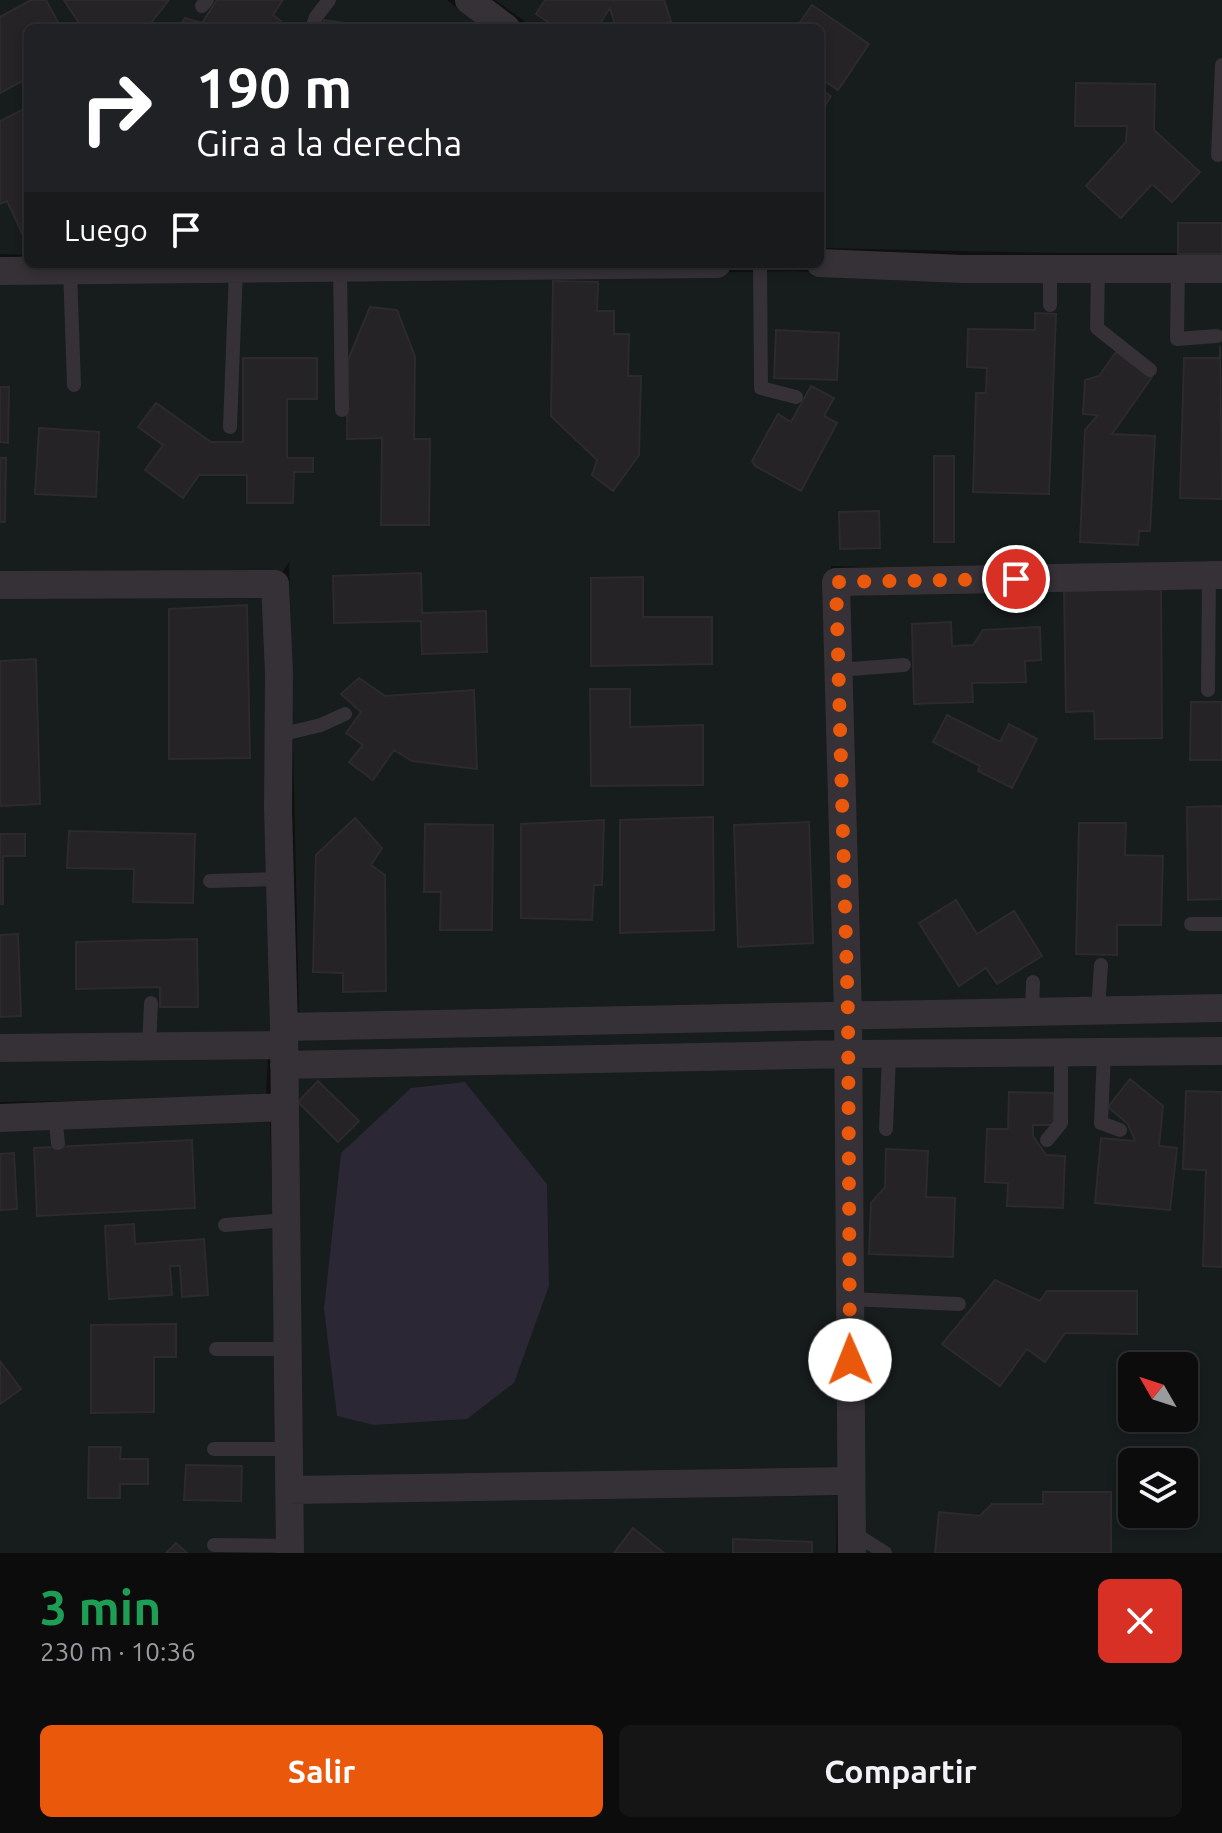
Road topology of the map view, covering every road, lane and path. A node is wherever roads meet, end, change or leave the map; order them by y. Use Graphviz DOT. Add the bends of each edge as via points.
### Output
graph roads {
  1 [pos="329,0"];
  2 [pos="469,0"];
  3 [pos="313,24"];
  4 [pos="501,24"];
  5 [pos="1222,65"];
  6 [pos="1218,155"];
  7 [pos="824,263"];
  8 [pos="274,268"];
  9 [pos="350,268"];
  10 [pos="760,268"];
  11 [pos="1178,268"];
  12 [pos="236,269"];
  13 [pos="1050,269"];
  14 [pos="1098,269"];
  15 [pos="1222,269"];
  16 [pos="70,270"];
  17 [pos="0,271"];
  18 [pos="1050,305"];
  19 [pos="1217,336"];
  20 [pos="1150,370"];
  21 [pos="74,385"];
  22 [pos="796,397"];
  23 [pos="342,410"];
  24 [pos="230,427"];
  25 [pos="1216,575"];
  26 [pos="0,585"];
  27 [pos="904,665"];
  28 [pos="838,670"];
  29 [pos="1208,690"];
  30 [pos="345,714"];
  31 [pos="279,735"];
  32 [pos="280,879"];
  33 [pos="210,881"];
  34 [pos="1191,924"];
  35 [pos="1222,924"];
  36 [pos="1101,965"];
  37 [pos="1033,982"];
  38 [pos="151,1003"];
  39 [pos="1178,1008"];
  40 [pos="1222,1008"];
  41 [pos="1098,1010"];
  42 [pos="1032,1012"];
  43 [pos="848,1015"];
  44 [pos="617,1021"];
  45 [pos="284,1046"];
  46 [pos="149,1047"];
  47 [pos="0,1048"];
  48 [pos="1182,1051"];
  49 [pos="1222,1051"];
  50 [pos="1104,1052"];
  51 [pos="1061,1053"];
  52 [pos="848,1054"];
  53 [pos="889,1054"];
  54 [pos="620,1059"];
  55 [pos="285,1107"];
  56 [pos="0,1118"];
  57 [pos="886,1129"];
  58 [pos="1120,1130"];
  59 [pos="1047,1140"];
  60 [pos="286,1220"];
  61 [pos="225,1225"];
  62 [pos="850,1299"];
  63 [pos="959,1304"];
  64 [pos="216,1349"];
  65 [pos="288,1349"];
  66 [pos="214,1449"];
  67 [pos="289,1449"];
  68 [pos="851,1481"];
  69 [pos="290,1490"];
  70 [pos="852,1542"];
  71 [pos="214,1545"];
  72 [pos="290,1550"];
  73 [pos="885,1553"];
  1 -- 3 [label="lane"];
  2 -- 4 [label="street"];
  5 -- 6 [label="lane"];
  7 -- 13 [label="street"];
  8 -- 12 [label="street"];
  9 -- 23 [label="lane"];
  10 -- 22 [label="lane" via="761,388"];
  11 -- 14 [label="street"];
  11 -- 15 [label="street"];
  11 -- 19 [label="lane" via="1177,339"];
  12 -- 16 [label="street"];
  12 -- 24 [label="lane"];
  13 -- 14 [label="street"];
  13 -- 18 [label="lane"];
  14 -- 20 [label="lane" via="1097,328"];
  16 -- 17 [label="street"];
  16 -- 21 [label="lane"];
  25 -- 28 [label="street" via="836,582"];
  25 -- 29 [label="lane"];
  26 -- 31 [label="street" via="275,584"];
  27 -- 28 [label="lane"];
  28 -- 43 [label="street"];
  30 -- 31 [label="lane"];
  31 -- 32 [label="street"];
  32 -- 33 [label="lane"];
  32 -- 45 [label="street"];
  34 -- 35 [label="lane"];
  36 -- 41 [label="lane"];
  37 -- 42 [label="lane"];
  38 -- 46 [label="lane"];
  39 -- 40 [label="street"];
  39 -- 41 [label="street"];
  39 -- 48 [label="street"];
  41 -- 42 [label="street"];
  42 -- 43 [label="street"];
  43 -- 44 [label="street"];
  43 -- 52 [label="street"];
  44 -- 45 [label="street"];
  44 -- 54 [label="street"];
  45 -- 46 [label="street"];
  45 -- 54 [label="street"];
  45 -- 55 [label="street"];
  46 -- 47 [label="street"];
  48 -- 49 [label="street"];
  48 -- 50 [label="street"];
  50 -- 51 [label="street"];
  50 -- 58 [label="lane" via="1101,1123"];
  51 -- 53 [label="street"];
  51 -- 59 [label="lane" via="1061,1123"];
  52 -- 53 [label="street"];
  52 -- 54 [label="street"];
  52 -- 62 [label="street"];
  53 -- 57 [label="lane"];
  55 -- 56 [label="street" via="56,1129"];
  55 -- 60 [label="street"];
  60 -- 61 [label="lane"];
  60 -- 65 [label="street"];
  62 -- 63 [label="lane"];
  62 -- 68 [label="street"];
  64 -- 65 [label="lane"];
  65 -- 67 [label="street"];
  66 -- 67 [label="lane"];
  67 -- 69 [label="street"];
  68 -- 69 [label="street"];
  68 -- 70 [label="street"];
  69 -- 72 [label="street"];
  70 -- 73 [label="lane"];
  71 -- 72 [label="lane"];
}
